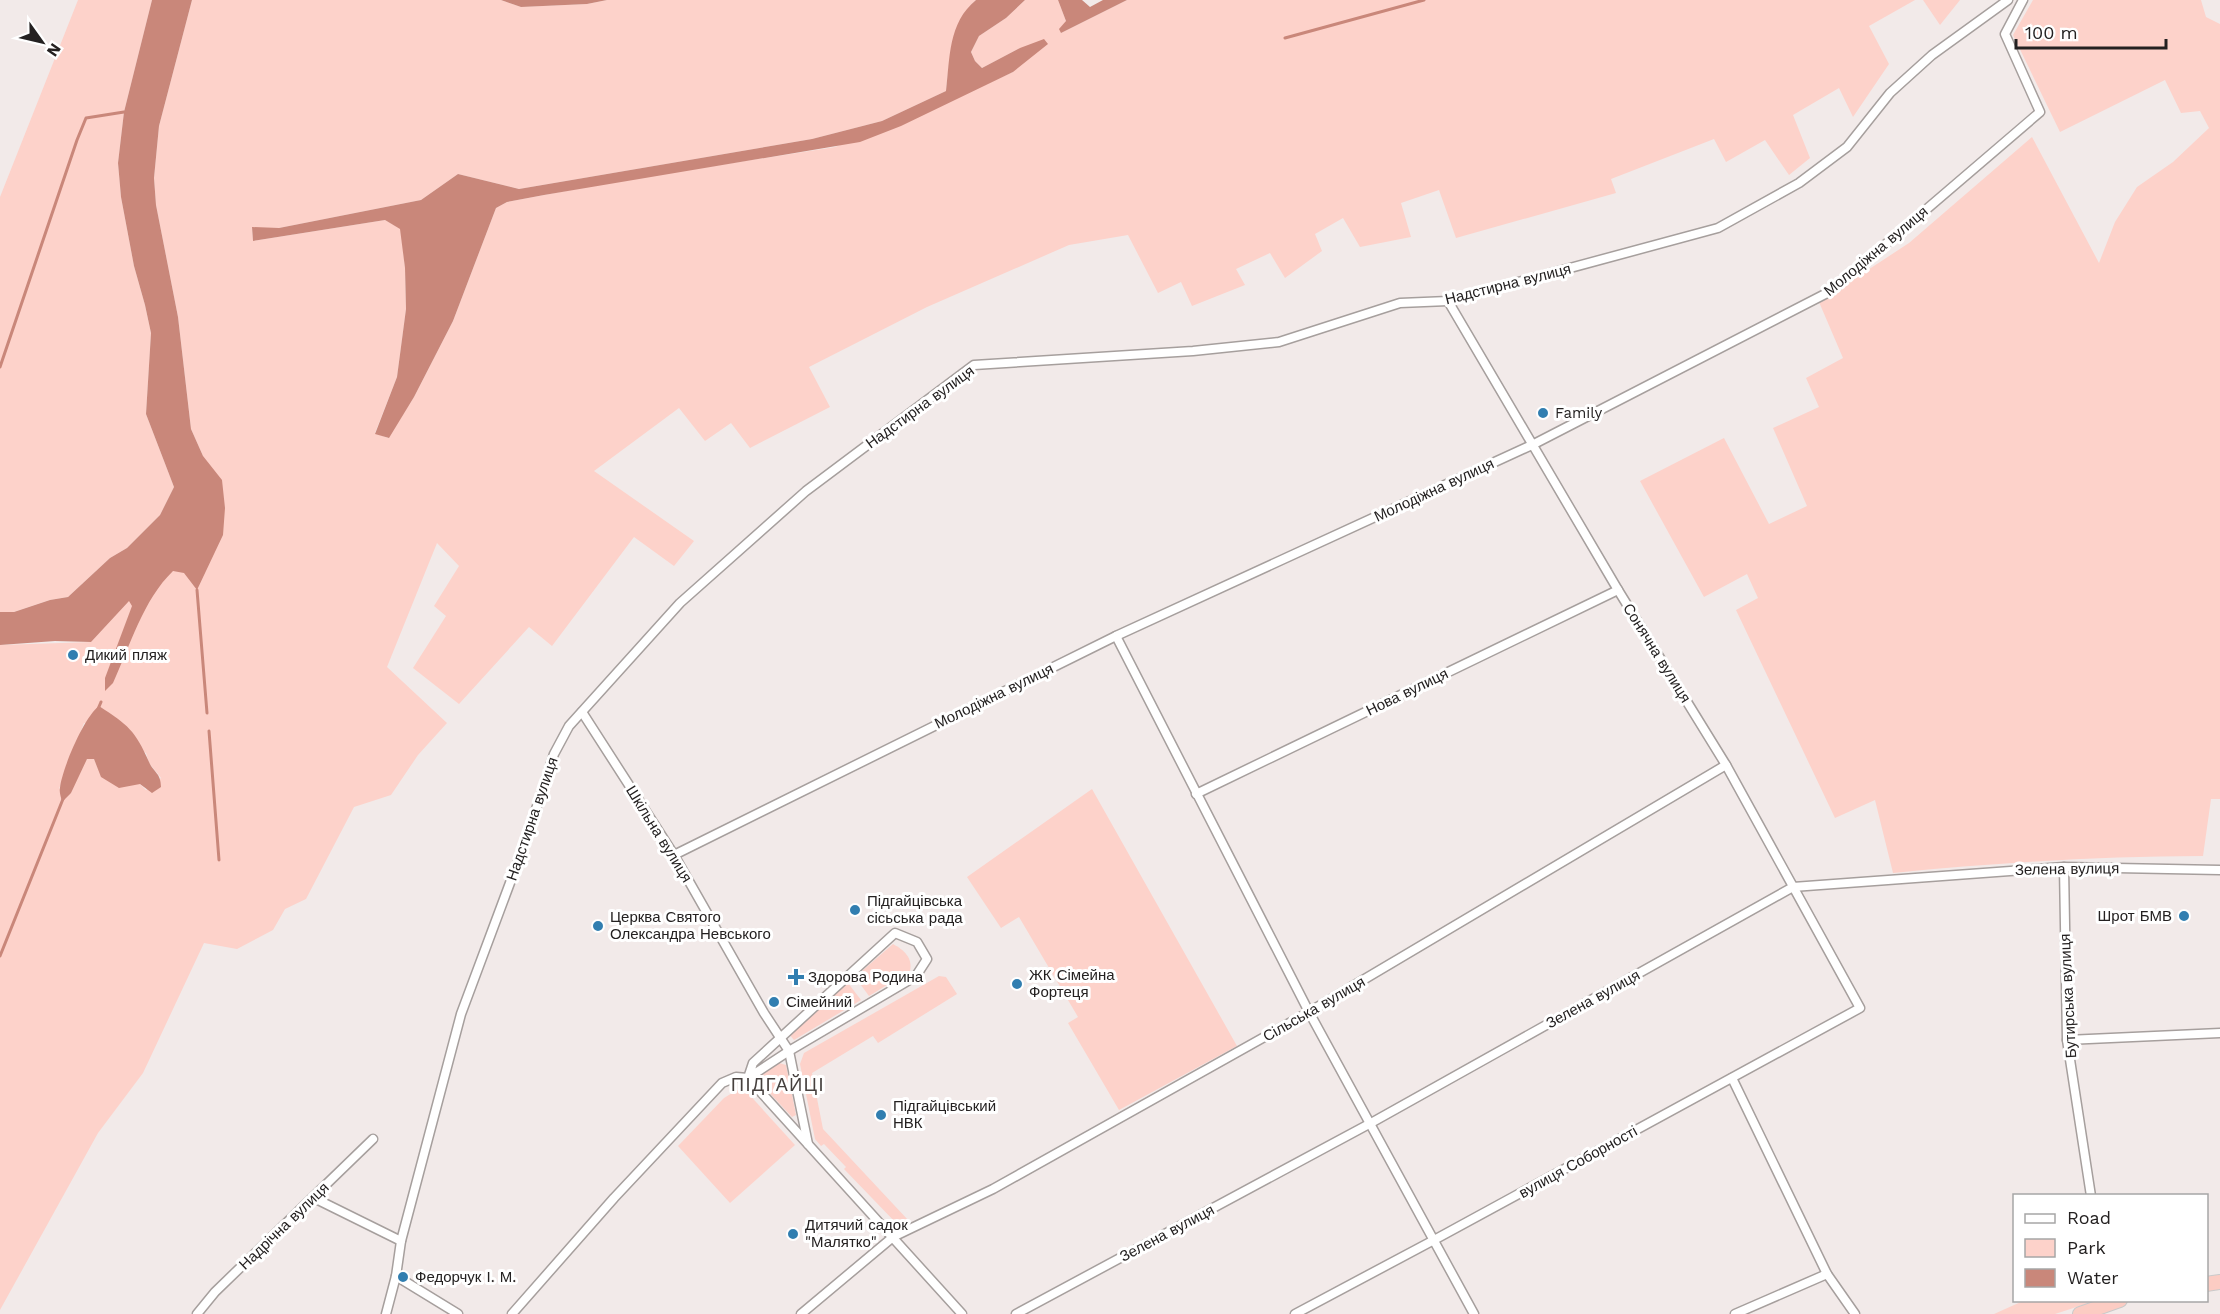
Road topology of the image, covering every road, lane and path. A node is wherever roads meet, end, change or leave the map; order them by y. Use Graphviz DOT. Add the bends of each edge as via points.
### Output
graph roads {
  1 [pos="2008,0"];
  2 [pos="2023,0"];
  3 [pos="1448,301"];
  4 [pos="1534,444"];
  5 [pos="1618,590"];
  6 [pos="1116,636"];
  7 [pos="582,712"];
  8 [pos="1726,765"];
  9 [pos="1196,794"];
  10 [pos="674,855"];
  11 [pos="2064,867"];
  12 [pos="2220,870"];
  13 [pos="1793,887"];
  14 [pos="1860,1008"];
  15 [pos="1309,1012"];
  16 [pos="2220,1034"];
  17 [pos="780,1037"];
  18 [pos="2067,1040"];
  19 [pos="789,1051"];
  20 [pos="747,1078"];
  21 [pos="1732,1078"];
  22 [pos="1371,1124"];
  23 [pos="373,1139"];
  24 [pos="808,1144"];
  25 [pos="2091,1194"];
  26 [pos="314,1198"];
  27 [pos="893,1237"];
  28 [pos="1434,1240"];
  29 [pos="401,1241"];
  30 [pos="1827,1274"];
  31 [pos="396,1276"];
  32 [pos="2114,1302"];
  33 [pos="1307,1311"];
  34 [pos="197,1314"];
  35 [pos="386,1314"];
  36 [pos="458,1314"];
  37 [pos="512,1314"];
  38 [pos="801,1314"];
  39 [pos="962,1314"];
  40 [pos="1016,1314"];
  41 [pos="1295,1314"];
  42 [pos="1474,1314"];
  43 [pos="1735,1314"];
  44 [pos="1855,1314"];
  45 [pos="2080,1314"];
  1 -- 3 [label="street, Надстирна вулиця" via="1932,55 1890,93 1847,147 1799,183 1718,228"];
  2 -- 4 [label="street, Молодіжна вулиця" via="2004,34 2040,112 1831,291"];
  3 -- 4 [label="street, Сонячна вулиця"];
  3 -- 7 [label="street, Надстирна вулиця" via="1400,303 1279,342 974,365 789,506 680,603"];
  4 -- 5 [label="street, Сонячна вулиця"];
  4 -- 6 [label="street, Молодіжна вулиця"];
  5 -- 8 [label="street, Сонячна вулиця"];
  5 -- 9 [label="street, Нова вулиця"];
  6 -- 9 [label="street"];
  6 -- 10 [label="street, Молодіжна вулиця"];
  7 -- 10 [label="street, Шкільна вулиця"];
  7 -- 29 [label="street, Надстирна вулиця" via="569,726 554,754 461,1014"];
  8 -- 13 [label="street, Сонячна вулиця"];
  8 -- 15 [label="street, Сільська вулиця"];
  9 -- 15 [label="street"];
  10 -- 17 [label="street, Шкільна вулиця"];
  11 -- 12 [label="street, Зелена вулиця"];
  11 -- 13 [label="street, Зелена вулиця"];
  11 -- 18 [label="street, Бутирська вулиця"];
  13 -- 14 [label="street, Сонячна вулиця"];
  13 -- 22 [label="street, Зелена вулиця"];
  14 -- 21 [label="street, вулиця Соборності"];
  15 -- 22 [label="street"];
  15 -- 27 [label="street, Сільська вулиця" via="993,1189"];
  16 -- 18 [label="street"];
  17 -- 19 [label="street, Шкільна вулиця"];
  17 -- 19 [label="street" via="895,933 917,942 927,959 916,976"];
  17 -- 20 [label="street" via="753,1063"];
  18 -- 25 [label="street, Бутирська вулиця"];
  19 -- 20 [label="street"];
  19 -- 24 [label="street"];
  20 -- 24 [label="street"];
  20 -- 37 [label="street" via="736,1077 722,1083"];
  21 -- 28 [label="street, вулиця Соборності"];
  21 -- 30 [label="street"];
  22 -- 28 [label="street"];
  22 -- 40 [label="street, Зелена вулиця"];
  23 -- 26 [label="street, Надрічна вулиця"];
  24 -- 27 [label="street"];
  26 -- 29 [label="street"];
  26 -- 34 [label="street, Надрічна вулиця"];
  27 -- 38 [label="street, Сільська вулиця"];
  27 -- 39 [label="street"];
  28 -- 33 [label="street, вулиця Соборності"];
  28 -- 42 [label="street"];
  29 -- 31 [label="street, Надстирна вулиця"];
  30 -- 43 [label="street"];
  30 -- 44 [label="street"];
  31 -- 35 [label="street, Надстирна вулиця"];
  31 -- 36 [label="street"];
  32 -- 45 [label="highway"];
  33 -- 41 [label="street, вулиця Соборності"];
}
